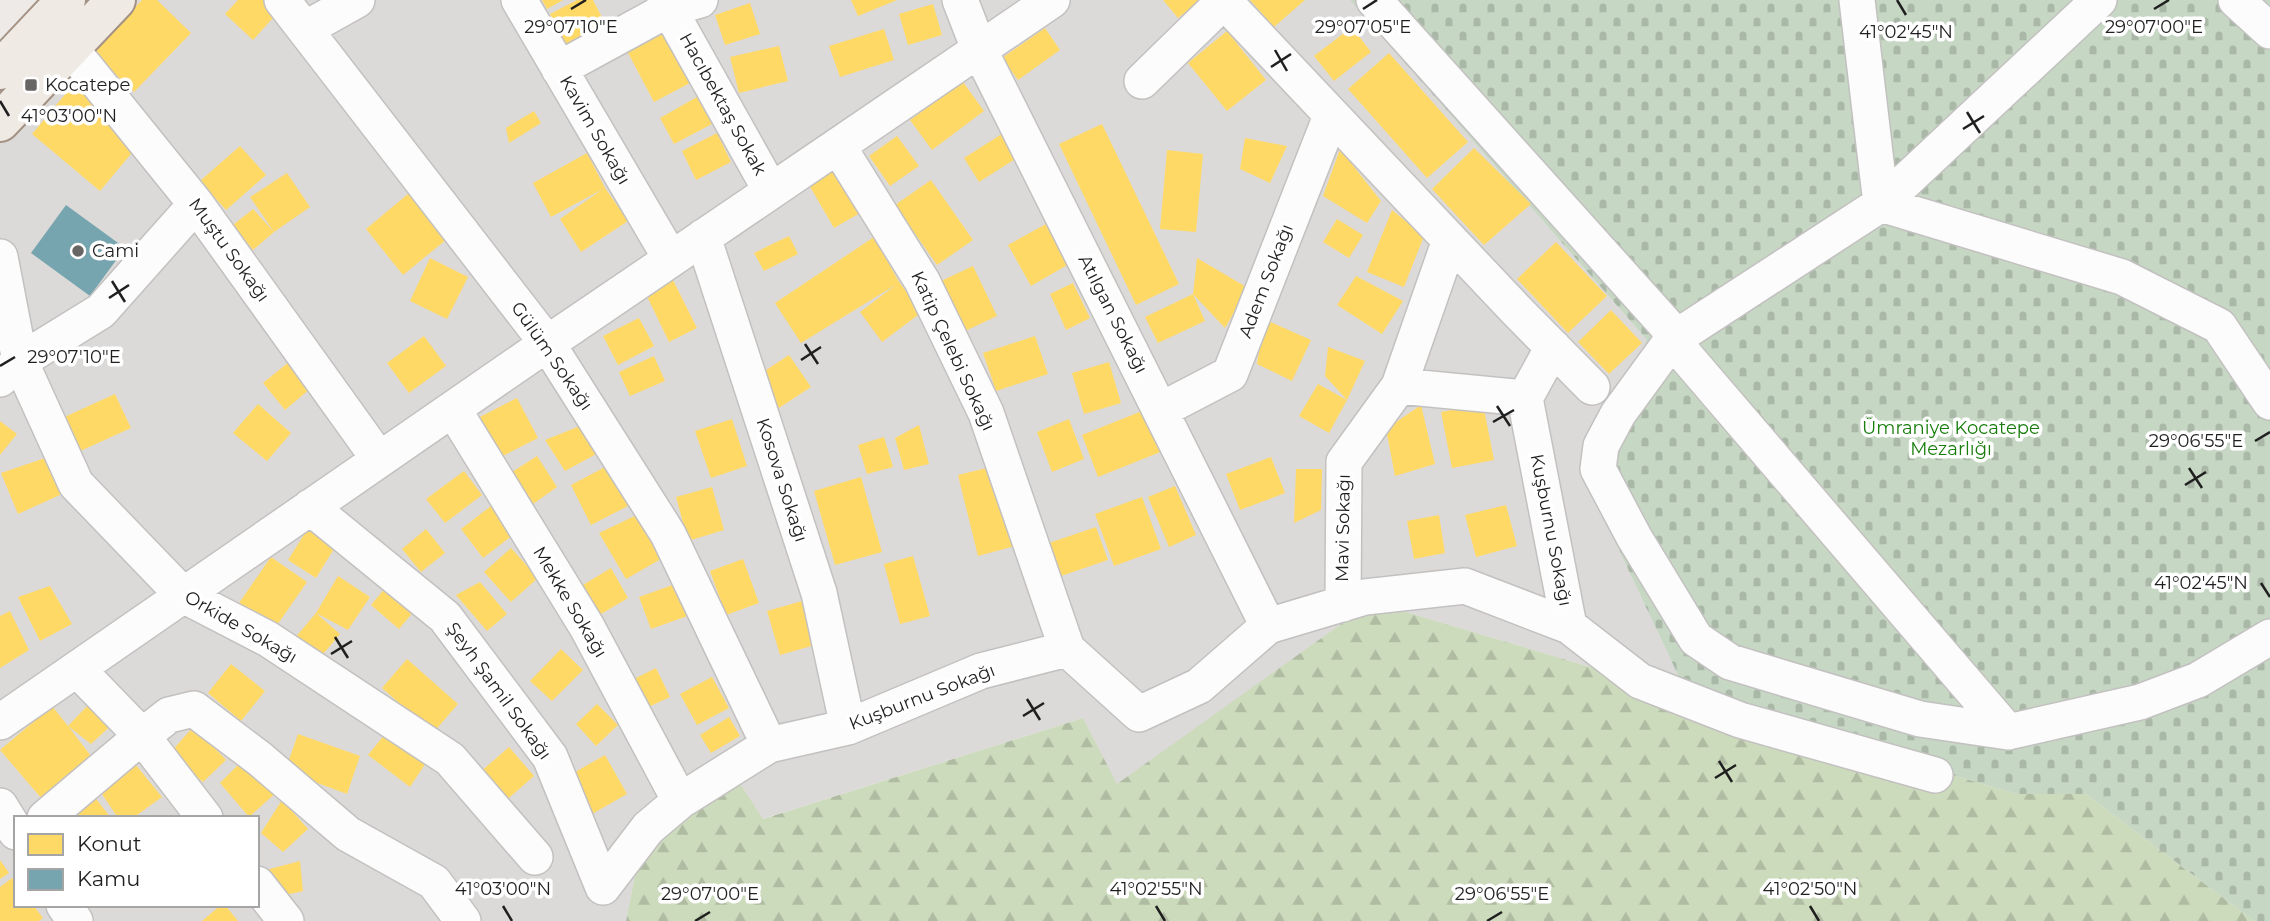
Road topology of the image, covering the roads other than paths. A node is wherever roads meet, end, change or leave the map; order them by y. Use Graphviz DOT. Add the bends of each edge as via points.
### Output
graph roads {
  1 [pos="66,0"];
  2 [pos="116,0"];
  3 [pos="282,0"];
  4 [pos="357,0"];
  5 [pos="519,0"];
  6 [pos="960,0"];
  7 [pos="1052,0"];
  8 [pos="1224,0"];
  9 [pos="1374,0"];
  10 [pos="1857,0"];
  11 [pos="2099,0"];
  12 [pos="2235,0"];
  13 [pos="678,3"];
  14 [pos="305,29"];
  15 [pos="2270,31"];
  16 [pos="70,48"];
  17 [pos="979,50"];
  18 [pos="559,69"];
  19 [pos="0,70"];
  20 [pos="1142,82"];
  21 [pos="1331,116"];
  22 [pos="0,122"];
  23 [pos="838,146"];
  24 [pos="771,191"];
  25 [pos="196,204"];
  26 [pos="1881,204"];
  27 [pos="704,237"];
  28 [pos="1450,240"];
  29 [pos="0,257"];
  30 [pos="671,260"];
  31 [pos="1672,340"];
  32 [pos="547,343"];
  33 [pos="1553,347"];
  34 [pos="10,370"];
  35 [pos="1399,386"];
  36 [pos="1592,387"];
  37 [pos="1525,398"];
  38 [pos="2270,402"];
  39 [pos="453,409"];
  40 [pos="1161,410"];
  41 [pos="379,459"];
  42 [pos="310,507"];
  43 [pos="183,596"];
  44 [pos="1343,604"];
  45 [pos="1268,626"];
  46 [pos="1569,626"];
  47 [pos="2270,637"];
  48 [pos="1067,649"];
  49 [pos="77,669"];
  50 [pos="0,722"];
  51 [pos="848,726"];
  52 [pos="2008,732"];
  53 [pos="142,736"];
  54 [pos="769,745"];
  55 [pos="1936,775"];
  56 [pos="680,801"];
  57 [pos="0,806"];
  58 [pos="47,816"];
  59 [pos="203,816"];
  60 [pos="14,829"];
  61 [pos="534,857"];
  62 [pos="259,887"];
  63 [pos="603,887"];
  64 [pos="286,921"];
  65 [pos="463,921"];
  1 -- 19 [label="main road"];
  2 -- 16 [label="main road"];
  3 -- 14 [label="street, Gülüm Sokağı"];
  4 -- 14 [label="street"];
  5 -- 18 [label="street, Kavim Sokağı"];
  6 -- 17 [label="street, Atılgan Sokağı"];
  7 -- 17 [label="street"];
  8 -- 20 [label="street"];
  8 -- 21 [label="street"];
  9 -- 31 [label="street" via="1668,327"];
  10 -- 26 [label="street"];
  11 -- 26 [label="street"];
  12 -- 15 [label="street"];
  13 -- 18 [label="street"];
  13 -- 24 [label="street, Hacıbektaş Sokak"];
  14 -- 32 [label="street, Gülüm Sokağı"];
  16 -- 22 [label="main road"];
  16 -- 25 [label="street, Muştu Sokağı"];
  17 -- 23 [label="street"];
  17 -- 40 [label="street, Atılgan Sokağı"];
  18 -- 30 [label="street, Kavim Sokağı"];
  21 -- 28 [label="street"];
  21 -- 40 [label="street, Adem Sokağı" via="1230,374"];
  23 -- 24 [label="street"];
  23 -- 48 [label="street, Katip Çelebi Sokağı" via="922,281 986,413"];
  24 -- 27 [label="street"];
  25 -- 34 [label="street" via="101,311"];
  25 -- 41 [label="street, Muştu Sokağı"];
  26 -- 31 [label="street"];
  26 -- 38 [label="street" via="2122,277 2219,326"];
  27 -- 30 [label="street"];
  27 -- 51 [label="street, Kosova Sokağı" via="819,593"];
  28 -- 33 [label="street"];
  28 -- 35 [label="street, Mavi Sokağı"];
  29 -- 34 [label="street, Orkide Sokağı"];
  30 -- 32 [label="street"];
  31 -- 52 [label="street"];
  31 -- 52 [label="street" via="1618,414 1601,446 1598,469 1696,639 1730,662 1920,719"];
  32 -- 39 [label="street"];
  32 -- 54 [label="street, Gülüm Sokağı" via="668,534"];
  33 -- 36 [label="street"];
  33 -- 37 [label="street"];
  34 -- 43 [label="street, Orkide Sokağı" via="76,484"];
  35 -- 37 [label="street"];
  35 -- 44 [label="street, Mavi Sokağı" via="1344,462"];
  37 -- 46 [label="street, Kuşburnu Sokağı"];
  39 -- 41 [label="street"];
  39 -- 56 [label="street, Mekke Sokağı" via="587,627"];
  40 -- 45 [label="street, Atılgan Sokağı"];
  41 -- 42 [label="street"];
  42 -- 43 [label="street"];
  42 -- 63 [label="street, Şeyh Şamil Sokağı" via="445,617 550,757"];
  43 -- 49 [label="street"];
  43 -- 61 [label="street, Orkide Sokağı" via="268,639 450,759"];
  44 -- 45 [label="street, Kuşburnu Sokağı"];
  44 -- 46 [label="street, Kuşburnu Sokağı" via="1365,597 1465,586"];
  45 -- 48 [label="street, Kuşburnu Sokağı" via="1199,686 1139,714"];
  46 -- 55 [label="street" via="1640,681 1740,720"];
  47 -- 52 [label="street" via="2198,680 2140,702"];
  48 -- 51 [label="street, Kuşburnu Sokağı" via="981,671"];
  49 -- 50 [label="street"];
  49 -- 53 [label="street"];
  51 -- 54 [label="street, Kuşburnu Sokağı"];
  53 -- 58 [label="street"];
  53 -- 59 [label="street"];
  53 -- 65 [label="street" via="169,715 194,709 348,834 435,882"];
  54 -- 56 [label="street, Kuşburnu Sokağı"];
  56 -- 63 [label="street, Kuşburnu Sokağı" via="648,828"];
  57 -- 60 [label="street"];
  62 -- 64 [label="street"];
}
